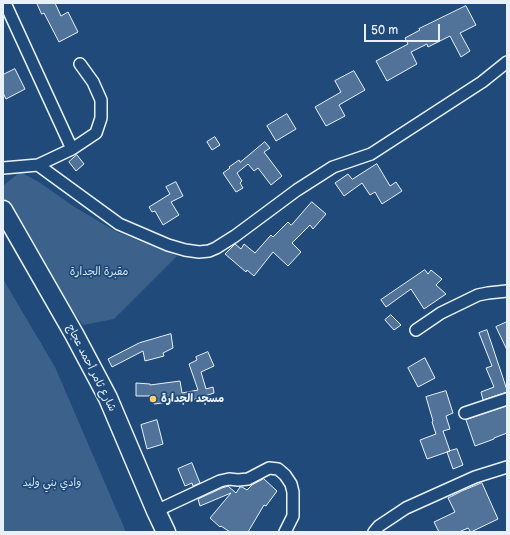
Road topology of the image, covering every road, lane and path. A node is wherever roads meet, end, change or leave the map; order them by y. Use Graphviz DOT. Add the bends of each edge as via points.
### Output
graph roads {
  1 [pos="5,3"];
  2 [pos="507,62"];
  3 [pos="80,64"];
  4 [pos="72,149"];
  5 [pos="38,165"];
  6 [pos="3,168"];
  7 [pos="3,210"];
  8 [pos="507,291"];
  9 [pos="416,330"];
  10 [pos="507,399"];
  11 [pos="465,413"];
  12 [pos="507,467"];
  13 [pos="156,511"];
  14 [pos="166,532"];
  15 [pos="285,532"];
  16 [pos="374,532"];
  1 -- 4 [label="street"];
  2 -- 5 [label="street" via="482,82 371,154 333,167 235,236 209,251 185,250 168,245 119,224"];
  3 -- 4 [label="street" via="93,82 101,100 101,118 96,133"];
  4 -- 5 [label="street"];
  5 -- 6 [label="street"];
  7 -- 13 [label="main road, شارع ثامر أحمد عجاج" via="108,398"];
  8 -- 9 [label="street" via="474,297"];
  10 -- 11 [label="street"];
  12 -- 16 [label="street" via="475,477 406,508 378,526"];
  13 -- 14 [label="main road, شارع ثامر أحمد عجاج"];
  13 -- 15 [label="street" via="220,481 248,478 269,468 278,469 291,484 293,492 293,516"];
}
